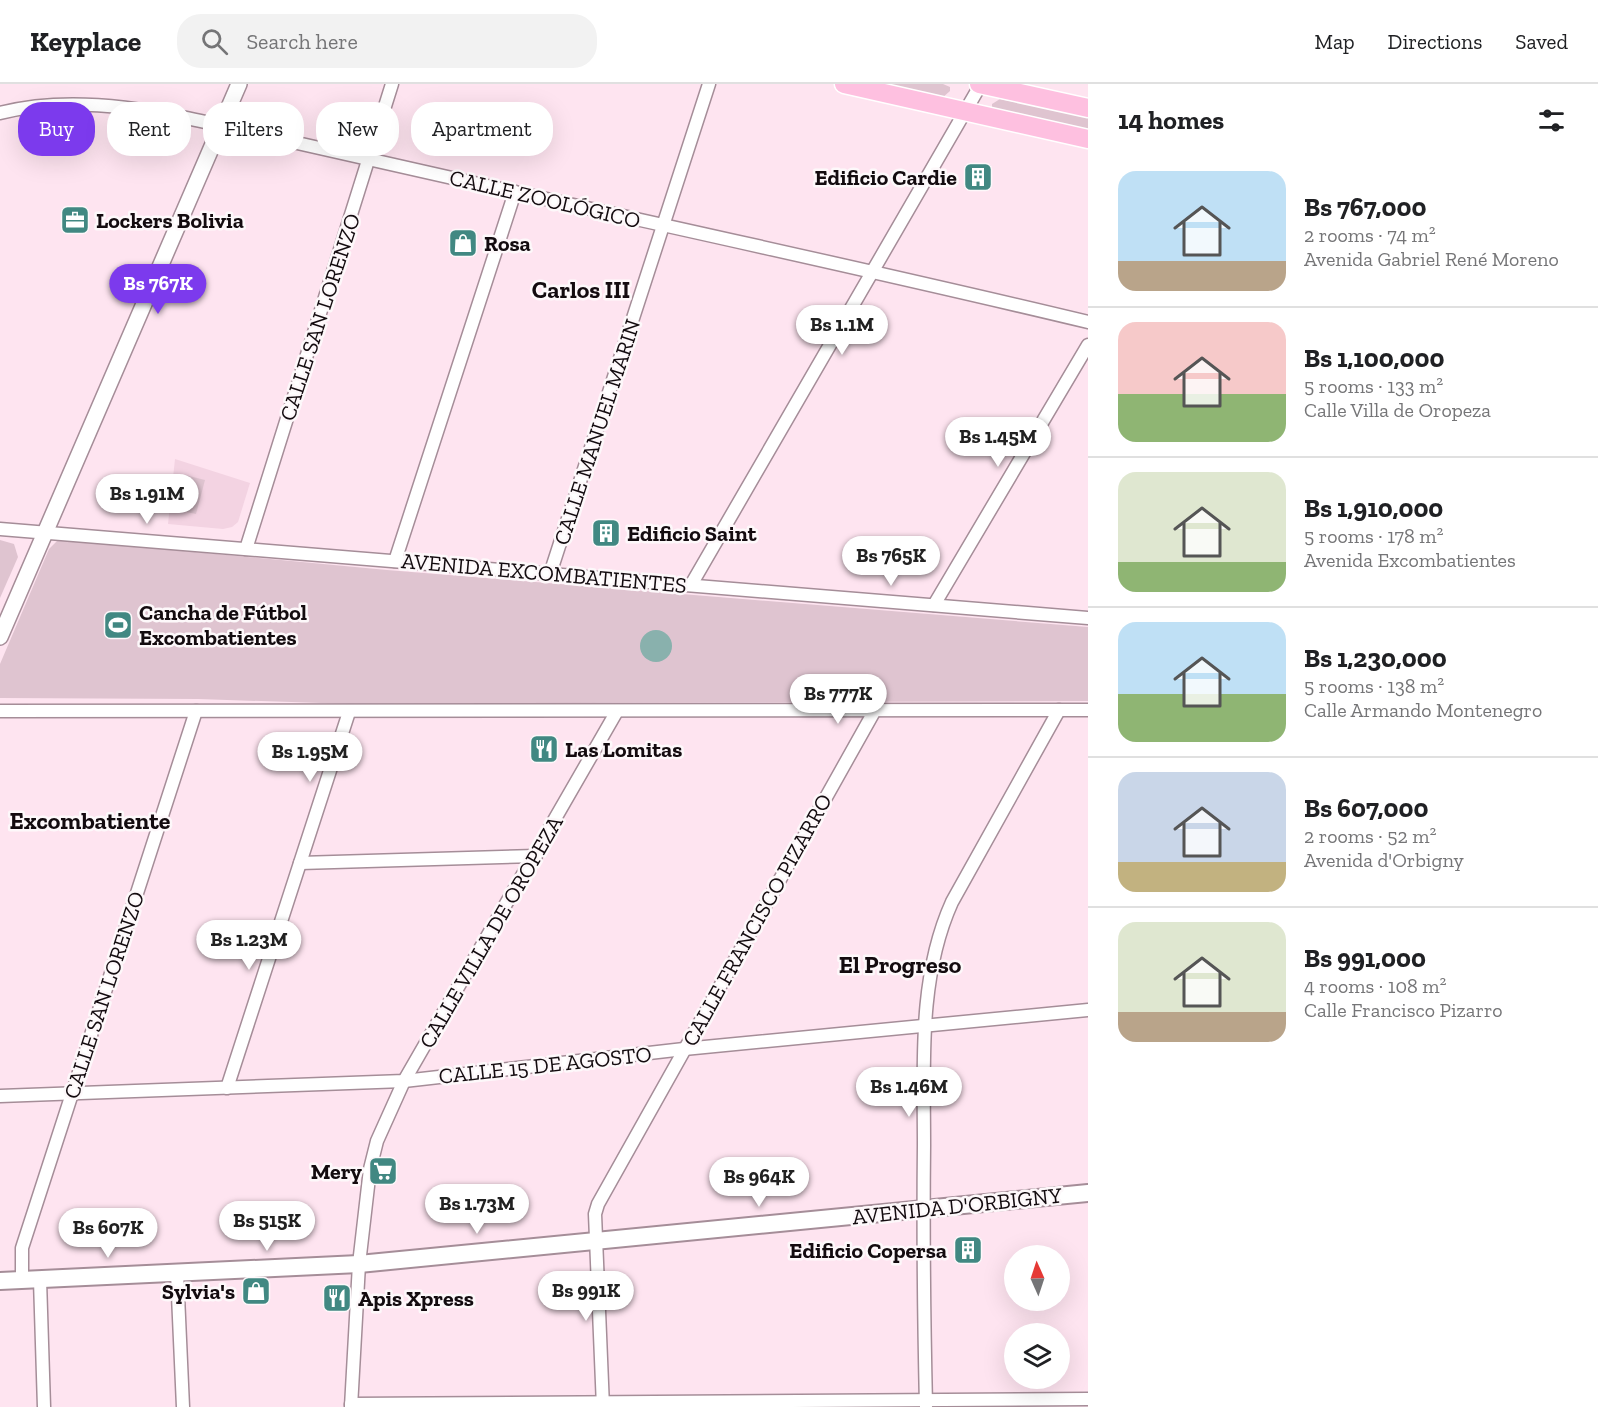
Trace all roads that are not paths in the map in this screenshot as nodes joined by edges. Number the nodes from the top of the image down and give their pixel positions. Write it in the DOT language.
graph roads {
  1 [pos="239,84"];
  2 [pos="392,84"];
  3 [pos="709,84"];
  4 [pos="844,84"];
  5 [pos="980,84"];
  6 [pos="232,102"];
  7 [pos="1088,108"];
  8 [pos="965,112"];
  9 [pos="0,113"];
  10 [pos="203,123"];
  11 [pos="1088,139"];
  12 [pos="304,144"];
  13 [pos="209,156"];
  14 [pos="370,159"];
  15 [pos="515,192"];
  16 [pos="664,227"];
  17 [pos="875,271"];
  18 [pos="1088,322"];
  19 [pos="1088,345"];
  20 [pos="0,529"];
  21 [pos="45,532"];
  22 [pos="246,549"];
  23 [pos="395,561"];
  24 [pos="550,574"];
  25 [pos="691,585"];
  26 [pos="934,605"];
  27 [pos="1088,618"];
  28 [pos="0,637"];
  29 [pos="875,710"];
  30 [pos="1059,710"];
  31 [pos="1088,710"];
  32 [pos="0,711"];
  33 [pos="196,711"];
  34 [pos="617,711"];
  35 [pos="349,712"];
  36 [pos="536,856"];
  37 [pos="300,863"];
  38 [pos="1088,1010"];
  39 [pos="924,1026"];
  40 [pos="684,1049"];
  41 [pos="404,1081"];
  42 [pos="227,1088"];
  43 [pos="72,1094"];
  44 [pos="0,1096"];
  45 [pos="1088,1193"];
  46 [pos="923,1209"];
  47 [pos="598,1241"];
  48 [pos="359,1264"];
  49 [pos="177,1273"];
  50 [pos="40,1280"];
  51 [pos="0,1281"];
  52 [pos="22,1281"];
  53 [pos="1088,1399"];
  54 [pos="926,1404"];
  55 [pos="603,1405"];
  56 [pos="699,1405"];
  57 [pos="832,1405"];
  58 [pos="351,1406"];
  59 [pos="44,1407"];
  60 [pos="183,1407"];
  1 -- 6 [label="street"];
  2 -- 14 [label="street, CALLE SAN LORENZO"];
  3 -- 16 [label="street, CALLE MANUEL MARIN"];
  4 -- 8 [label="main road"];
  5 -- 7 [label="main road"];
  5 -- 8 [label="street"];
  8 -- 11 [label="main road"];
  8 -- 17 [label="street"];
  9 -- 10 [label="street, CALLE ZOOLÓGICO"];
  12 -- 14 [label="street, CALLE ZOOLÓGICO"];
  13 -- 21 [label="street"];
  14 -- 15 [label="street, CALLE ZOOLÓGICO"];
  14 -- 22 [label="street, CALLE SAN LORENZO"];
  15 -- 16 [label="street, CALLE ZOOLÓGICO"];
  15 -- 23 [label="street"];
  16 -- 17 [label="street, CALLE ZOOLÓGICO"];
  16 -- 24 [label="street, CALLE MANUEL MARIN"];
  17 -- 18 [label="street, CALLE ZOOLÓGICO"];
  17 -- 25 [label="street"];
  19 -- 26 [label="street"];
  20 -- 21 [label="street, AVENIDA EXCOMBATIENTES"];
  21 -- 22 [label="street, AVENIDA EXCOMBATIENTES"];
  21 -- 28 [label="street"];
  22 -- 23 [label="street, AVENIDA EXCOMBATIENTES"];
  23 -- 24 [label="street, AVENIDA EXCOMBATIENTES"];
  24 -- 25 [label="street, AVENIDA EXCOMBATIENTES"];
  25 -- 26 [label="street, AVENIDA EXCOMBATIENTES"];
  26 -- 27 [label="street, AVENIDA EXCOMBATIENTES"];
  29 -- 30 [label="street"];
  29 -- 34 [label="street"];
  29 -- 40 [label="street, CALLE FRANCISCO PIZARRO"];
  30 -- 31 [label="street"];
  30 -- 39 [label="street"];
  32 -- 33 [label="street"];
  33 -- 35 [label="street"];
  33 -- 43 [label="street, CALLE SAN LORENZO"];
  34 -- 35 [label="street"];
  34 -- 36 [label="street, CALLE VILLA DE OROPEZA"];
  35 -- 37 [label="street"];
  36 -- 37 [label="street"];
  36 -- 41 [label="street, CALLE VILLA DE OROPEZA"];
  37 -- 42 [label="street"];
  38 -- 39 [label="street, CALLE 15 DE AGOSTO"];
  39 -- 40 [label="street, CALLE 15 DE AGOSTO"];
  39 -- 46 [label="street"];
  40 -- 41 [label="street, CALLE 15 DE AGOSTO"];
  40 -- 47 [label="street, CALLE FRANCISCO PIZARRO"];
  41 -- 42 [label="street, CALLE 15 DE AGOSTO"];
  41 -- 48 [label="street, CALLE VILLA DE OROPEZA"];
  42 -- 43 [label="street, CALLE 15 DE AGOSTO"];
  43 -- 44 [label="street, CALLE 15 DE AGOSTO"];
  43 -- 52 [label="street, CALLE SAN LORENZO"];
  45 -- 46 [label="main road, AVENIDA D'ORBIGNY"];
  46 -- 47 [label="main road, AVENIDA D'ORBIGNY"];
  46 -- 54 [label="street"];
  47 -- 48 [label="main road, AVENIDA D'ORBIGNY"];
  47 -- 55 [label="street, CALLE FRANCISCO PIZARRO"];
  48 -- 49 [label="main road, AVENIDA D'ORBIGNY"];
  48 -- 58 [label="street, CALLE VILLA DE OROPEZA"];
  49 -- 50 [label="main road, AVENIDA D'ORBIGNY"];
  49 -- 60 [label="street"];
  50 -- 52 [label="main road, AVENIDA D'ORBIGNY"];
  50 -- 59 [label="street"];
  51 -- 52 [label="main road, AVENIDA D'ORBIGNY"];
  53 -- 54 [label="street"];
  54 -- 57 [label="street"];
  55 -- 56 [label="street"];
  55 -- 58 [label="street"];
  56 -- 57 [label="street"];
}
